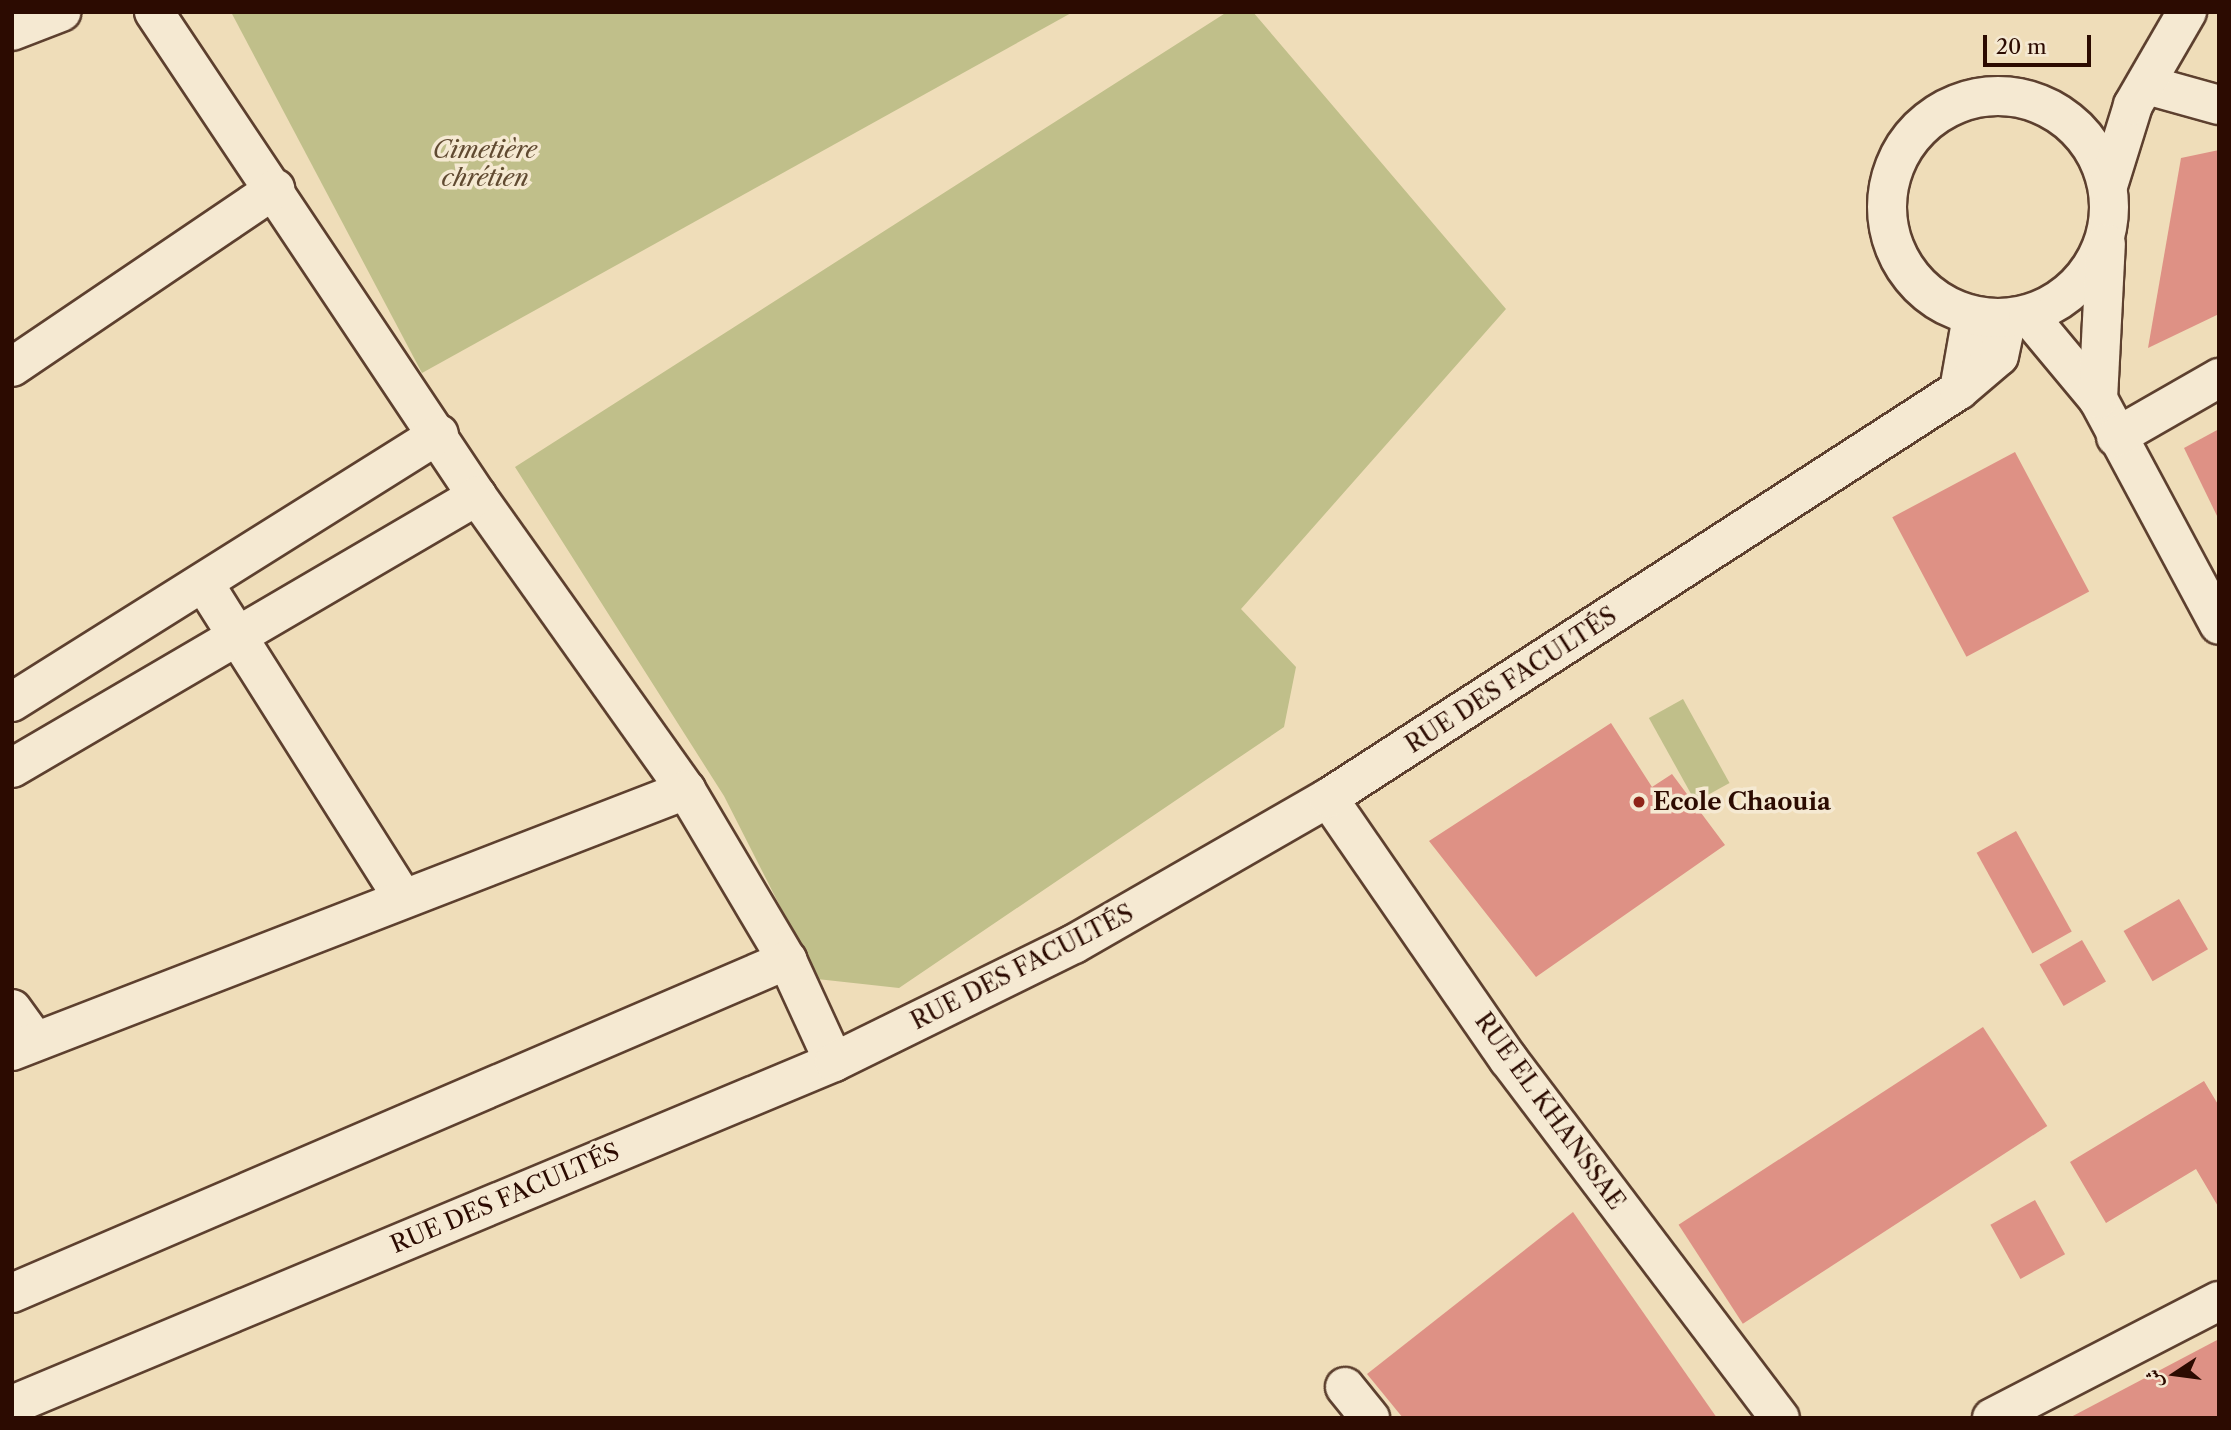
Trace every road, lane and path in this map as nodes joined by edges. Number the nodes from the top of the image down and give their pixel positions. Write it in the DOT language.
graph roads {
  1 [pos="61,12"];
  2 [pos="154,12"];
  3 [pos="2188,12"];
  4 [pos="12,31"];
  5 [pos="2140,95"];
  6 [pos="2219,105"];
  7 [pos="2073,125"];
  8 [pos="2108,186"];
  9 [pos="275,189"];
  10 [pos="2107,230"];
  11 [pos="2002,317"];
  12 [pos="12,367"];
  13 [pos="2219,378"];
  14 [pos="2098,398"];
  15 [pos="439,434"];
  16 [pos="2116,437"];
  17 [pos="477,496"];
  18 [pos="205,586"];
  19 [pos="2219,625"];
  20 [pos="241,639"];
  21 [pos="12,702"];
  22 [pos="12,768"];
  23 [pos="686,790"];
  24 [pos="1328,798"];
  25 [pos="403,898"];
  26 [pos="787,960"];
  27 [pos="12,1009"];
  28 [pos="24,1046"];
  29 [pos="834,1062"];
  30 [pos="12,1293"];
  31 [pos="2219,1301"];
  32 [pos="1345,1387"];
  33 [pos="12,1405"];
  34 [pos="1370,1418"];
  35 [pos="1780,1418"];
  36 [pos="1992,1418"];
  1 -- 4 [label="street"];
  2 -- 9 [label="street"];
  3 -- 5 [label="street"];
  5 -- 6 [label="street"];
  5 -- 7 [label="street"];
  5 -- 8 [label="street"];
  7 -- 8 [label="street"];
  7 -- 11 [label="street"];
  8 -- 10 [label="street"];
  9 -- 12 [label="street"];
  9 -- 15 [label="street"];
  10 -- 11 [label="street"];
  10 -- 14 [label="street"];
  11 -- 14 [label="street"];
  11 -- 24 [label="street, RUE DES FACULTÉS"];
  13 -- 16 [label="street"];
  14 -- 16 [label="street"];
  15 -- 17 [label="street"];
  15 -- 18 [label="street"];
  16 -- 19 [label="street"];
  17 -- 20 [label="street"];
  17 -- 23 [label="street"];
  18 -- 20 [label="street"];
  18 -- 21 [label="street"];
  20 -- 22 [label="street"];
  20 -- 25 [label="street"];
  23 -- 25 [label="street"];
  23 -- 26 [label="street"];
  24 -- 29 [label="street, RUE DES FACULTÉS"];
  24 -- 35 [label="street, RUE EL KHANSSAE"];
  25 -- 28 [label="street"];
  26 -- 29 [label="street"];
  26 -- 30 [label="street"];
  27 -- 28 [label="street"];
  29 -- 33 [label="street, RUE DES FACULTÉS"];
  31 -- 36 [label="street"];
  32 -- 34 [label="street"];
}
